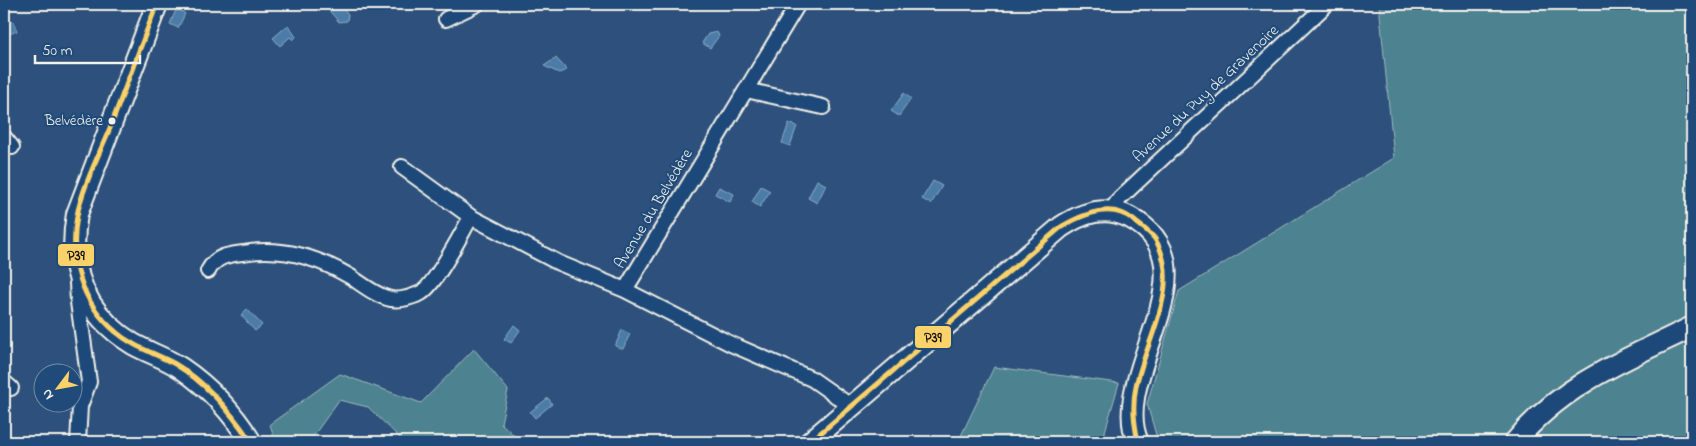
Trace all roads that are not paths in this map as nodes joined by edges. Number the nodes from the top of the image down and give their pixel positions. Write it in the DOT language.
graph roads {
  1 [pos="157,4"];
  2 [pos="477,4"];
  3 [pos="798,4"];
  4 [pos="1327,4"];
  5 [pos="446,19"];
  6 [pos="746,90"];
  7 [pos="823,107"];
  8 [pos="402,168"];
  9 [pos="1111,211"];
  10 [pos="471,217"];
  11 [pos="208,271"];
  12 [pos="77,275"];
  13 [pos="625,290"];
  14 [pos="1692,327"];
  15 [pos="852,407"];
  16 [pos="78,442"];
  17 [pos="251,442"];
  18 [pos="810,442"];
  19 [pos="1138,442"];
  20 [pos="1515,442"];
  1 -- 12 [label="street"];
  2 -- 5 [label="street"];
  3 -- 6 [label="street, Avenue du Belvédère"];
  4 -- 9 [label="street, Avenue du Puy de Gravenoire"];
  6 -- 7 [label="street"];
  6 -- 13 [label="street, Avenue du Belvédère"];
  8 -- 10 [label="street"];
  9 -- 15 [label="street"];
  9 -- 19 [label="street"];
  10 -- 11 [label="street"];
  10 -- 13 [label="street"];
  12 -- 16 [label="street"];
  12 -- 17 [label="street"];
  13 -- 15 [label="street, Avenue du Belvédère"];
  14 -- 20 [label="street"];
  15 -- 18 [label="street"];
}
